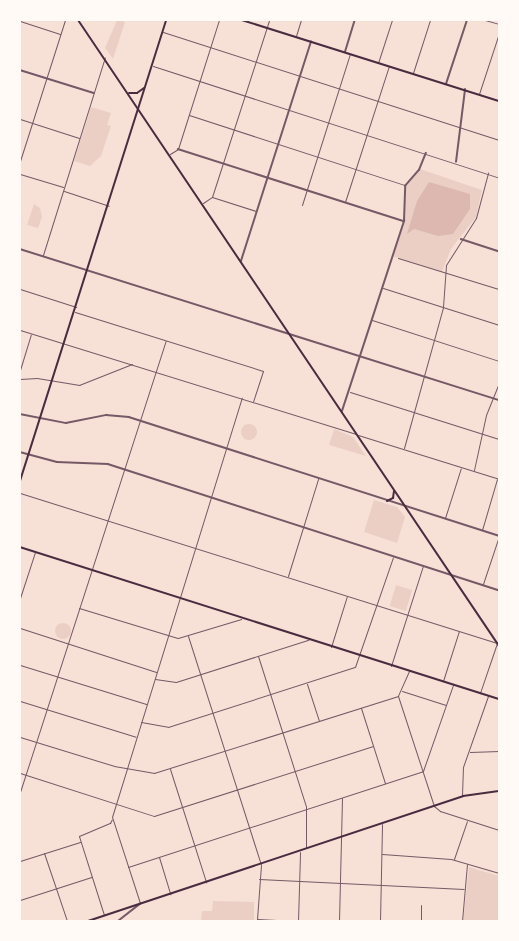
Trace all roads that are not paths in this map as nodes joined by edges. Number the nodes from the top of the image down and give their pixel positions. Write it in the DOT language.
graph roads {
  1 [pos="65,20"];
  2 [pos="78,20"];
  3 [pos="166,20"];
  4 [pos="219,20"];
  5 [pos="242,20"];
  6 [pos="269,20"];
  7 [pos="302,20"];
  8 [pos="355,20"];
  9 [pos="392,20"];
  10 [pos="430,20"];
  11 [pos="467,20"];
  12 [pos="485,20"];
  13 [pos="20,21"];
  14 [pos="499,24"];
  15 [pos="266,28"];
  16 [pos="162,32"];
  17 [pos="499,33"];
  18 [pos="60,34"];
  19 [pos="296,37"];
  20 [pos="312,41"];
  21 [pos="210,48"];
  22 [pos="345,52"];
  23 [pos="350,54"];
  24 [pos="105,58"];
  25 [pos="255,62"];
  26 [pos="378,63"];
  27 [pos="151,66"];
  28 [pos="389,66"];
  29 [pos="20,70"];
  30 [pos="413,74"];
  31 [pos="300,76"];
  32 [pos="46,78"];
  33 [pos="199,81"];
  34 [pos="446,84"];
  35 [pos="144,88"];
  36 [pos="339,89"];
  37 [pos="465,90"];
  38 [pos="94,93"];
  39 [pos="128,93"];
  40 [pos="479,95"];
  41 [pos="244,96"];
  42 [pos="378,101"];
  43 [pos="499,101"];
  44 [pos="138,108"];
  45 [pos="289,110"];
  46 [pos="189,115"];
  47 [pos="20,119"];
  48 [pos="32,123"];
  49 [pos="328,123"];
  50 [pos="461,128"];
  51 [pos="234,129"];
  52 [pos="367,135"];
  53 [pos="79,138"];
  54 [pos="499,140"];
  55 [pos="279,144"];
  56 [pos="178,149"];
  57 [pos="426,153"];
  58 [pos="170,154"];
  59 [pos="318,156"];
  60 [pos="20,161"];
  61 [pos="456,162"];
  62 [pos="223,163"];
  63 [pos="356,168"];
  64 [pos="488,173"];
  65 [pos="20,174"];
  66 [pos="268,177"];
  67 [pos="499,178"];
  68 [pos="405,185"];
  69 [pos="64,188"];
  70 [pos="307,190"];
  71 [pos="63,191"];
  72 [pos="212,197"];
  73 [pos="345,202"];
  74 [pos="202,203"];
  75 [pos="302,205"];
  76 [pos="109,206"];
  77 [pos="257,211"];
  78 [pos="404,221"];
  79 [pos="461,239"];
  80 [pos="20,249"];
  81 [pos="499,251"];
  82 [pos="42,256"];
  83 [pos="398,258"];
  84 [pos="241,261"];
  85 [pos="88,270"];
  86 [pos="445,272"];
  87 [pos="382,288"];
  88 [pos="499,288"];
  89 [pos="20,289"];
  90 [pos="76,307"];
  91 [pos="443,307"];
  92 [pos="75,312"];
  93 [pos="372,320"];
  94 [pos="499,325"];
  95 [pos="20,330"];
  96 [pos="289,333"];
  97 [pos="32,334"];
  98 [pos="433,340"];
  99 [pos="166,341"];
  100 [pos="65,343"];
  101 [pos="362,356"];
  102 [pos="499,361"];
  103 [pos="133,364"];
  104 [pos="20,370"];
  105 [pos="155,371"];
  106 [pos="426,376"];
  107 [pos="20,379"];
  108 [pos="52,382"];
  109 [pos="499,382"];
  110 [pos="350,392"];
  111 [pos="242,398"];
  112 [pos="492,398"];
  113 [pos="499,400"];
  114 [pos="253,402"];
  115 [pos="342,410"];
  116 [pos="415,413"];
  117 [pos="20,414"];
  118 [pos="40,418"];
  119 [pos="139,419"];
  120 [pos="357,434"];
  121 [pos="483,434"];
  122 [pos="499,439"];
  123 [pos="226,448"];
  124 [pos="404,449"];
  125 [pos="20,452"];
  126 [pos="28,455"];
  127 [pos="461,467"];
  128 [pos="124,469"];
  129 [pos="474,471"];
  130 [pos="318,479"];
  131 [pos="498,479"];
  132 [pos="20,481"];
  133 [pos="394,490"];
  134 [pos="20,493"];
  135 [pos="210,497"];
  136 [pos="387,501"];
  137 [pos="405,506"];
  138 [pos="445,519"];
  139 [pos="107,520"];
  140 [pos="303,528"];
  141 [pos="482,530"];
  142 [pos="499,536"];
  143 [pos="20,547"];
  144 [pos="194,548"];
  145 [pos="35,552"];
  146 [pos="393,556"];
  147 [pos="423,566"];
  148 [pos="91,569"];
  149 [pos="451,575"];
  150 [pos="288,577"];
  151 [pos="483,585"];
  152 [pos="499,590"];
  153 [pos="347,596"];
  154 [pos="20,598"];
  155 [pos="179,598"];
  156 [pos="377,605"];
  157 [pos="79,608"];
  158 [pos="407,615"];
  159 [pos="241,619"];
  160 [pos="20,628"];
  161 [pos="459,631"];
  162 [pos="168,635"];
  163 [pos="188,636"];
  164 [pos="308,640"];
  165 [pos="67,644"];
  166 [pos="498,644"];
  167 [pos="331,647"];
  168 [pos="258,656"];
  169 [pos="360,656"];
  170 [pos="20,665"];
  171 [pos="391,666"];
  172 [pos="409,671"];
  173 [pos="157,672"];
  174 [pos="200,674"];
  175 [pos="57,676"];
  176 [pos="155,678"];
  177 [pos="306,682"];
  178 [pos="443,682"];
  179 [pos="453,685"];
  180 [pos="402,691"];
  181 [pos="480,693"];
  182 [pos="270,694"];
  183 [pos="398,696"];
  184 [pos="488,696"];
  185 [pos="499,699"];
  186 [pos="20,701"];
  187 [pos="147,705"];
  188 [pos="446,706"];
  189 [pos="360,708"];
  190 [pos="47,709"];
  191 [pos="212,713"];
  192 [pos="319,721"];
  193 [pos="141,722"];
  194 [pos="283,732"];
  195 [pos="20,737"];
  196 [pos="136,738"];
  197 [pos="36,742"];
  198 [pos="373,746"];
  199 [pos="224,751"];
  200 [pos="499,751"];
  201 [pos="468,752"];
  202 [pos="127,768"];
  203 [pos="170,768"];
  204 [pos="295,771"];
  205 [pos="423,771"];
  206 [pos="20,773"];
  207 [pos="26,775"];
  208 [pos="385,784"];
  209 [pos="237,790"];
  210 [pos="499,791"];
  211 [pos="20,792"];
  212 [pos="462,796"];
  213 [pos="342,797"];
  214 [pos="116,805"];
  215 [pos="434,806"];
  216 [pos="182,807"];
  217 [pos="306,809"];
  218 [pos="112,818"];
  219 [pos="467,820"];
  220 [pos="382,823"];
  221 [pos="249,828"];
  222 [pos="499,830"];
  223 [pos="342,836"];
  224 [pos="80,841"];
  225 [pos="195,845"];
  226 [pos="306,849"];
  227 [pos="300,851"];
  228 [pos="44,853"];
  229 [pos="382,854"];
  230 [pos="159,857"];
  231 [pos="454,860"];
  232 [pos="20,861"];
  233 [pos="467,863"];
  234 [pos="261,865"];
  235 [pos="128,867"];
  236 [pos="499,873"];
  237 [pos="92,877"];
  238 [pos="259,879"];
  239 [pos="300,880"];
  240 [pos="207,882"];
  241 [pos="340,882"];
  242 [pos="381,883"];
  243 [pos="56,889"];
  244 [pos="464,889"];
  245 [pos="170,894"];
  246 [pos="20,900"];
  247 [pos="140,904"];
  248 [pos="421,904"];
  249 [pos="104,916"];
  250 [pos="67,921"];
  251 [pos="88,921"];
  252 [pos="118,921"];
  253 [pos="296,921"];
  254 [pos="298,921"];
  255 [pos="339,921"];
  256 [pos="380,921"];
  257 [pos="421,921"];
  258 [pos="462,921"];
  1 -- 18 [label="street"];
  2 -- 24 [label="main road"];
  3 -- 16 [label="main road"];
  4 -- 21 [label="street"];
  5 -- 15 [label="main road"];
  6 -- 15 [label="street"];
  7 -- 19 [label="street"];
  8 -- 22 [label="street"];
  9 -- 26 [label="street"];
  10 -- 30 [label="street"];
  11 -- 34 [label="street"];
  12 -- 14 [label="street"];
  13 -- 18 [label="street"];
  15 -- 19 [label="main road"];
  15 -- 25 [label="street"];
  16 -- 21 [label="street"];
  16 -- 27 [label="main road"];
  17 -- 40 [label="street"];
  18 -- 32 [label="street"];
  19 -- 20 [label="main road"];
  20 -- 22 [label="main road"];
  20 -- 31 [label="street"];
  21 -- 25 [label="street"];
  21 -- 33 [label="street"];
  22 -- 23 [label="main road"];
  23 -- 26 [label="main road"];
  23 -- 36 [label="street"];
  24 -- 38 [label="street"];
  24 -- 39 [label="main road"];
  25 -- 31 [label="street"];
  25 -- 41 [label="street"];
  26 -- 28 [label="main road"];
  27 -- 33 [label="street"];
  27 -- 35 [label="main road"];
  28 -- 30 [label="main road"];
  28 -- 42 [label="street"];
  29 -- 32 [label="street"];
  30 -- 34 [label="main road"];
  31 -- 36 [label="street"];
  31 -- 45 [label="street"];
  32 -- 38 [label="street"];
  32 -- 48 [label="street"];
  33 -- 41 [label="street"];
  33 -- 46 [label="street"];
  34 -- 37 [label="main road"];
  35 -- 39 [label="main road"];
  35 -- 44 [label="main road"];
  36 -- 42 [label="street"];
  36 -- 49 [label="street"];
  37 -- 40 [label="main road"];
  37 -- 50 [label="street"];
  38 -- 53 [label="street"];
  39 -- 44 [label="main road"];
  40 -- 43 [label="main road"];
  41 -- 45 [label="street"];
  41 -- 51 [label="street"];
  42 -- 50 [label="street"];
  42 -- 52 [label="street"];
  44 -- 58 [label="main road"];
  44 -- 76 [label="main road"];
  45 -- 49 [label="street"];
  45 -- 55 [label="street"];
  46 -- 51 [label="street"];
  46 -- 56 [label="street"];
  47 -- 48 [label="street"];
  48 -- 53 [label="street"];
  48 -- 60 [label="street"];
  49 -- 52 [label="street"];
  49 -- 59 [label="street"];
  50 -- 54 [label="street"];
  50 -- 61 [label="street"];
  51 -- 55 [label="street"];
  51 -- 62 [label="street"];
  52 -- 57 [label="street"];
  52 -- 63 [label="street"];
  53 -- 69 [label="street"];
  55 -- 59 [label="street"];
  55 -- 66 [label="street"];
  56 -- 58 [label="street"];
  56 -- 62 [label="street"];
  57 -- 61 [label="street"];
  57 -- 68 [label="street"];
  58 -- 74 [label="main road"];
  59 -- 63 [label="street"];
  59 -- 70 [label="street"];
  61 -- 64 [label="street"];
  62 -- 66 [label="street"];
  62 -- 72 [label="street"];
  63 -- 68 [label="street"];
  63 -- 73 [label="street"];
  64 -- 67 [label="street"];
  64 -- 79 [label="street"];
  65 -- 69 [label="street"];
  66 -- 70 [label="street"];
  66 -- 77 [label="street"];
  68 -- 78 [label="street"];
  69 -- 71 [label="street"];
  70 -- 73 [label="street"];
  70 -- 75 [label="street"];
  71 -- 76 [label="street"];
  71 -- 82 [label="street"];
  72 -- 74 [label="street"];
  72 -- 77 [label="street"];
  73 -- 78 [label="street"];
  74 -- 84 [label="main road"];
  76 -- 85 [label="main road"];
  77 -- 84 [label="street"];
  78 -- 87 [label="street"];
  79 -- 81 [label="street"];
  79 -- 86 [label="street"];
  80 -- 82 [label="street"];
  82 -- 85 [label="street"];
  83 -- 86 [label="street"];
  84 -- 96 [label="main road"];
  85 -- 90 [label="main road"];
  85 -- 96 [label="street"];
  86 -- 88 [label="street"];
  86 -- 91 [label="street"];
  87 -- 91 [label="street"];
  87 -- 93 [label="street"];
  89 -- 90 [label="street"];
  90 -- 92 [label="main road"];
  91 -- 94 [label="street"];
  91 -- 98 [label="street"];
  92 -- 99 [label="street"];
  92 -- 100 [label="main road"];
  93 -- 98 [label="street"];
  93 -- 101 [label="street"];
  95 -- 97 [label="street"];
  96 -- 101 [label="street"];
  96 -- 115 [label="main road"];
  97 -- 100 [label="street"];
  97 -- 104 [label="street"];
  98 -- 102 [label="street"];
  98 -- 106 [label="street"];
  99 -- 105 [label="street"];
  99 -- 114 [label="street"];
  100 -- 103 [label="street"];
  100 -- 108 [label="main road"];
  101 -- 106 [label="street"];
  101 -- 110 [label="street"];
  103 -- 105 [label="street"];
  103 -- 108 [label="street"];
  105 -- 111 [label="street"];
  105 -- 119 [label="street"];
  106 -- 112 [label="street"];
  106 -- 116 [label="street"];
  107 -- 108 [label="street"];
  108 -- 118 [label="main road"];
  109 -- 112 [label="street"];
  110 -- 115 [label="street"];
  110 -- 116 [label="street"];
  111 -- 114 [label="street"];
  111 -- 123 [label="street"];
  112 -- 113 [label="street"];
  112 -- 121 [label="street"];
  114 -- 120 [label="street"];
  115 -- 120 [label="main road"];
  116 -- 121 [label="street"];
  116 -- 124 [label="street"];
  117 -- 118 [label="street"];
  118 -- 119 [label="street"];
  118 -- 126 [label="main road"];
  119 -- 123 [label="street"];
  119 -- 128 [label="street"];
  120 -- 124 [label="street"];
  120 -- 133 [label="main road"];
  121 -- 122 [label="street"];
  121 -- 129 [label="street"];
  123 -- 130 [label="street"];
  123 -- 135 [label="street"];
  124 -- 127 [label="street"];
  125 -- 126 [label="street"];
  126 -- 128 [label="street"];
  126 -- 132 [label="main road"];
  127 -- 129 [label="street"];
  127 -- 138 [label="street"];
  128 -- 135 [label="street"];
  128 -- 139 [label="street"];
  129 -- 131 [label="street"];
  130 -- 136 [label="street"];
  130 -- 140 [label="street"];
  131 -- 141 [label="street"];
  133 -- 136 [label="main road"];
  133 -- 137 [label="main road"];
  134 -- 139 [label="street"];
  135 -- 140 [label="street"];
  135 -- 144 [label="street"];
  136 -- 137 [label="street"];
  137 -- 138 [label="street"];
  137 -- 149 [label="main road"];
  138 -- 141 [label="street"];
  139 -- 144 [label="street"];
  139 -- 148 [label="street"];
  140 -- 146 [label="street"];
  140 -- 150 [label="street"];
  141 -- 142 [label="street"];
  142 -- 151 [label="street"];
  143 -- 145 [label="main road"];
  144 -- 150 [label="street"];
  144 -- 155 [label="street"];
  145 -- 148 [label="main road"];
  145 -- 154 [label="street"];
  146 -- 147 [label="street"];
  146 -- 156 [label="street"];
  147 -- 149 [label="street"];
  147 -- 158 [label="street"];
  148 -- 155 [label="main road"];
  148 -- 157 [label="street"];
  149 -- 151 [label="street"];
  149 -- 166 [label="main road"];
  150 -- 153 [label="street"];
  151 -- 152 [label="street"];
  153 -- 156 [label="street"];
  153 -- 167 [label="street"];
  155 -- 159 [label="main road"];
  155 -- 162 [label="street"];
  156 -- 158 [label="street"];
  156 -- 169 [label="street"];
  157 -- 162 [label="street"];
  157 -- 165 [label="street"];
  158 -- 161 [label="street"];
  158 -- 171 [label="street"];
  159 -- 163 [label="street"];
  159 -- 164 [label="main road"];
  160 -- 165 [label="street"];
  161 -- 166 [label="street"];
  161 -- 178 [label="street"];
  162 -- 163 [label="street"];
  162 -- 173 [label="street"];
  163 -- 174 [label="street"];
  164 -- 167 [label="main road"];
  164 -- 168 [label="street"];
  165 -- 173 [label="street"];
  165 -- 175 [label="street"];
  166 -- 181 [label="street"];
  167 -- 169 [label="main road"];
  168 -- 174 [label="street"];
  168 -- 182 [label="street"];
  169 -- 171 [label="main road"];
  169 -- 177 [label="street"];
  170 -- 175 [label="street"];
  171 -- 172 [label="main road"];
  172 -- 178 [label="main road"];
  172 -- 180 [label="street"];
  173 -- 176 [label="street"];
  174 -- 176 [label="street"];
  174 -- 191 [label="street"];
  175 -- 187 [label="street"];
  175 -- 190 [label="street"];
  176 -- 187 [label="street"];
  177 -- 182 [label="street"];
  177 -- 192 [label="street"];
  178 -- 179 [label="main road"];
  179 -- 181 [label="main road"];
  179 -- 188 [label="street"];
  180 -- 183 [label="street"];
  180 -- 188 [label="street"];
  181 -- 184 [label="main road"];
  182 -- 191 [label="street"];
  182 -- 194 [label="street"];
  183 -- 189 [label="street"];
  183 -- 205 [label="street"];
  184 -- 185 [label="main road"];
  184 -- 201 [label="street"];
  186 -- 190 [label="street"];
  187 -- 193 [label="street"];
  188 -- 205 [label="street"];
  189 -- 192 [label="street"];
  189 -- 198 [label="street"];
  190 -- 196 [label="street"];
  190 -- 197 [label="street"];
  191 -- 193 [label="street"];
  191 -- 199 [label="street"];
  192 -- 194 [label="street"];
  193 -- 196 [label="street"];
  194 -- 199 [label="street"];
  194 -- 204 [label="street"];
  195 -- 197 [label="street"];
  196 -- 202 [label="street"];
  197 -- 202 [label="street"];
  197 -- 207 [label="street"];
  198 -- 204 [label="street"];
  198 -- 208 [label="street"];
  199 -- 203 [label="street"];
  199 -- 209 [label="street"];
  200 -- 201 [label="lane"];
  201 -- 212 [label="street"];
  202 -- 203 [label="street"];
  202 -- 214 [label="street"];
  203 -- 216 [label="street"];
  204 -- 209 [label="street"];
  204 -- 217 [label="street"];
  205 -- 208 [label="street"];
  205 -- 215 [label="street"];
  206 -- 207 [label="street"];
  207 -- 211 [label="street"];
  207 -- 214 [label="street"];
  208 -- 213 [label="street"];
  209 -- 216 [label="street"];
  209 -- 221 [label="street"];
  210 -- 212 [label="main road"];
  212 -- 215 [label="main road"];
  213 -- 217 [label="street"];
  213 -- 223 [label="street"];
  214 -- 216 [label="street"];
  214 -- 218 [label="street"];
  215 -- 219 [label="street"];
  215 -- 220 [label="main road"];
  216 -- 225 [label="street"];
  217 -- 221 [label="street"];
  217 -- 226 [label="street"];
  218 -- 224 [label="street"];
  218 -- 235 [label="street"];
  219 -- 222 [label="street"];
  219 -- 231 [label="street"];
  220 -- 223 [label="main road"];
  220 -- 229 [label="street"];
  221 -- 225 [label="street"];
  221 -- 234 [label="street"];
  223 -- 226 [label="main road"];
  223 -- 241 [label="street"];
  224 -- 228 [label="street"];
  224 -- 237 [label="street"];
  225 -- 230 [label="street"];
  225 -- 240 [label="street"];
  226 -- 227 [label="main road"];
  227 -- 234 [label="main road"];
  227 -- 239 [label="street"];
  228 -- 232 [label="street"];
  228 -- 243 [label="street"];
  229 -- 231 [label="street"];
  229 -- 242 [label="street"];
  230 -- 235 [label="street"];
  230 -- 245 [label="street"];
  231 -- 233 [label="street"];
  233 -- 236 [label="street"];
  233 -- 244 [label="street"];
  234 -- 238 [label="street"];
  234 -- 240 [label="main road"];
  235 -- 247 [label="street"];
  237 -- 243 [label="street"];
  237 -- 249 [label="street"];
  238 -- 239 [label="street"];
  238 -- 253 [label="street"];
  239 -- 241 [label="street"];
  239 -- 254 [label="street"];
  240 -- 245 [label="main road"];
  241 -- 242 [label="street"];
  241 -- 255 [label="street"];
  242 -- 244 [label="street"];
  242 -- 256 [label="street"];
  243 -- 246 [label="street"];
  243 -- 250 [label="street"];
  244 -- 258 [label="street"];
  245 -- 247 [label="main road"];
  247 -- 249 [label="main road"];
  247 -- 252 [label="street"];
  248 -- 257 [label="street"];
  249 -- 251 [label="main road"];
}
